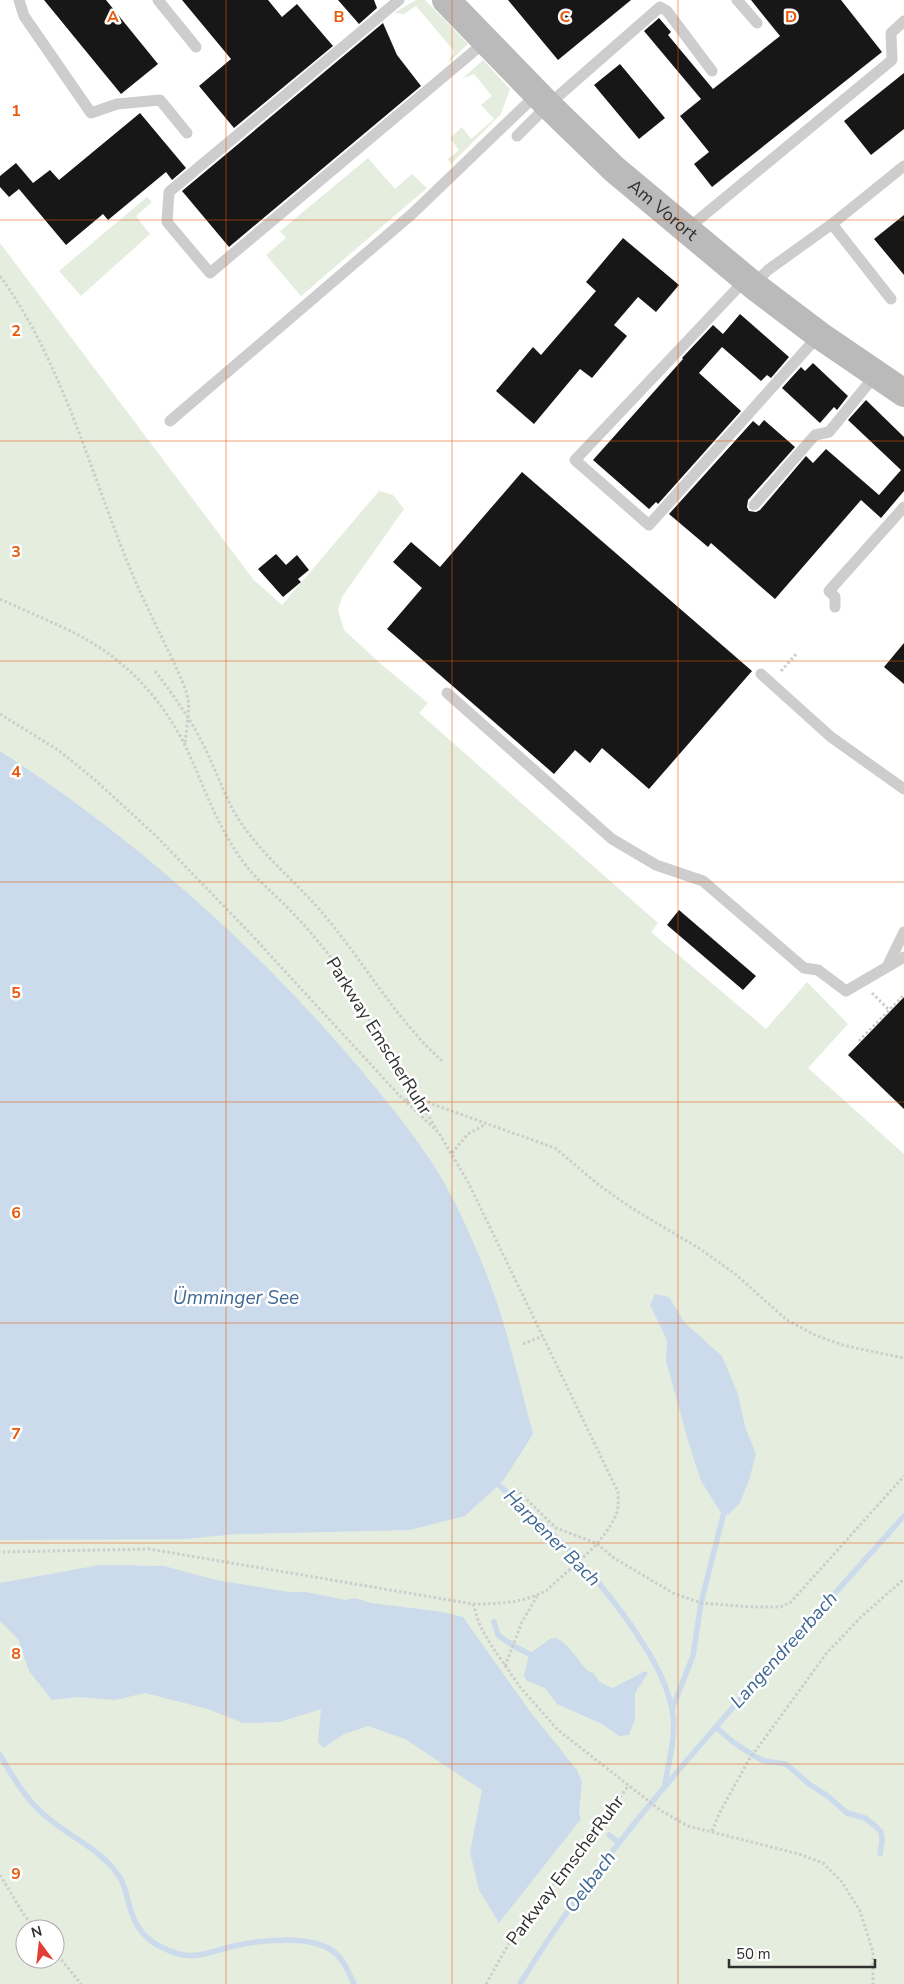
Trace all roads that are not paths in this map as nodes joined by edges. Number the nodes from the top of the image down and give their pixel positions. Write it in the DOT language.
graph roads {
  1 [pos="19,0"];
  2 [pos="158,0"];
  3 [pos="399,0"];
  4 [pos="737,0"];
  5 [pos="452,2"];
  6 [pos="904,22"];
  7 [pos="757,23"];
  8 [pos="486,41"];
  9 [pos="196,47"];
  10 [pos="712,71"];
  11 [pos="542,100"];
  12 [pos="187,133"];
  13 [pos="517,136"];
  14 [pos="904,166"];
  15 [pos="832,224"];
  16 [pos="686,230"];
  17 [pos="750,282"];
  18 [pos="891,299"];
  19 [pos="819,335"];
  20 [pos="877,374"];
  21 [pos="904,393"];
  22 [pos="170,421"];
  23 [pos="754,505"];
  24 [pos="904,507"];
  25 [pos="835,607"];
  26 [pos="760,674"];
  27 [pos="447,692"];
  28 [pos="904,789"];
  29 [pos="904,932"];
  30 [pos="904,957"];
  31 [pos="887,967"];
  1 -- 12 [label="lane"];
  2 -- 9 [label="lane"];
  3 -- 8 [label="lane"];
  4 -- 7 [label="lane"];
  5 -- 8 [label="street, Am Vorort"];
  6 -- 16 [label="lane"];
  8 -- 11 [label="street, Am Vorort"];
  10 -- 11 [label="lane"];
  11 -- 13 [label="lane"];
  11 -- 16 [label="street, Am Vorort"];
  11 -- 22 [label="lane"];
  14 -- 15 [label="lane"];
  15 -- 17 [label="lane"];
  15 -- 18 [label="lane"];
  16 -- 17 [label="street, Am Vorort"];
  17 -- 19 [label="street, Am Vorort"];
  17 -- 19 [label="lane"];
  19 -- 20 [label="street, Am Vorort"];
  20 -- 21 [label="street, Am Vorort"];
  20 -- 23 [label="lane"];
  24 -- 25 [label="lane"];
  26 -- 28 [label="lane"];
  27 -- 31 [label="lane"];
  29 -- 31 [label="lane"];
  30 -- 31 [label="lane"];
}
